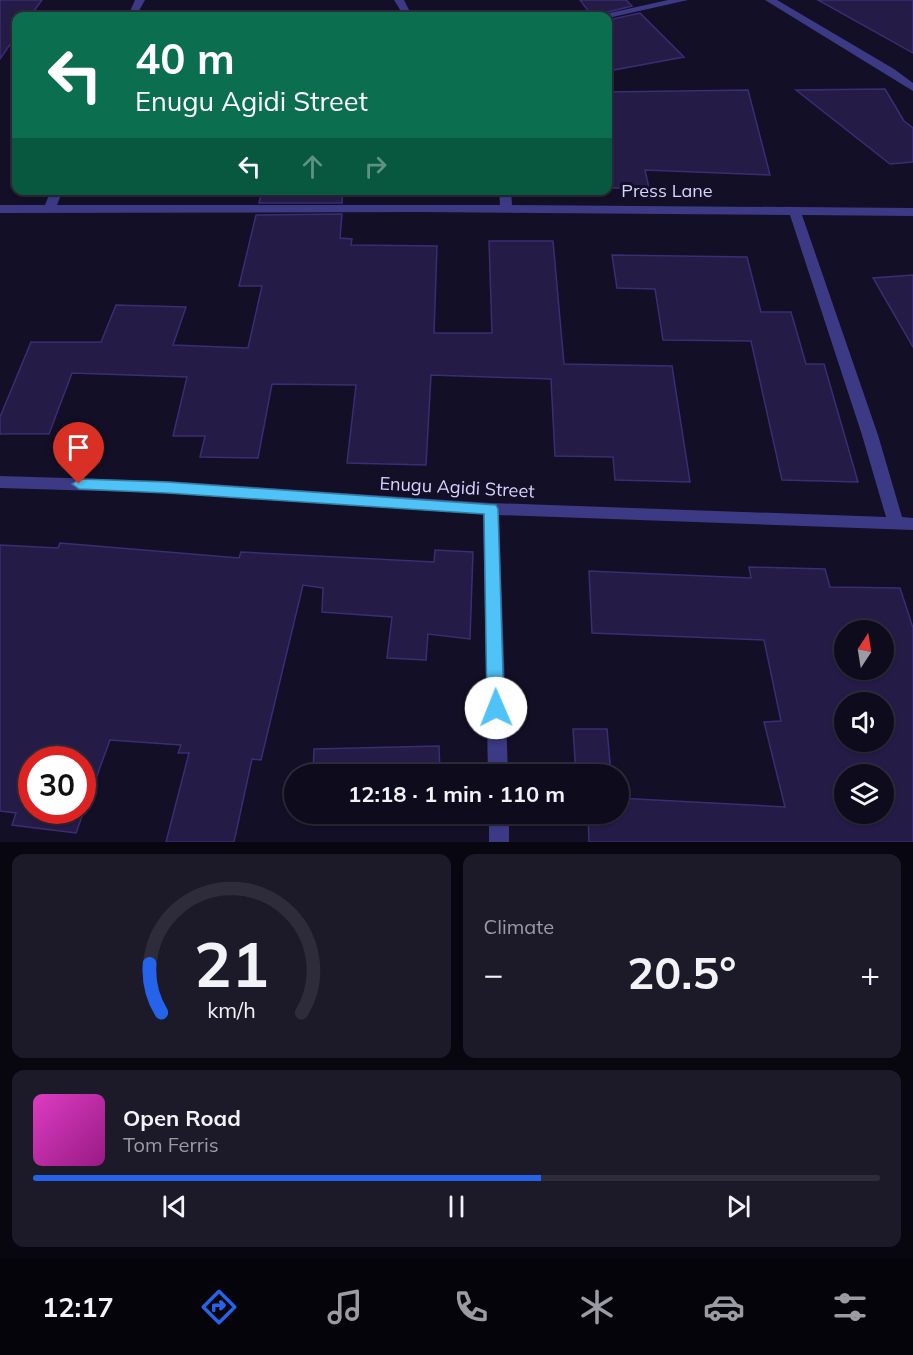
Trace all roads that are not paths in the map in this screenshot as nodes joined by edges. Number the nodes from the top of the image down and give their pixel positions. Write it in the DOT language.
graph roads {
  1 [pos="683,0"];
  2 [pos="770,0"];
  3 [pos="612,14"];
  4 [pos="913,87"];
  5 [pos="55,195"];
  6 [pos="505,195"];
  7 [pos="49,209"];
  8 [pos="506,209"];
  9 [pos="0,210"];
  10 [pos="795,211"];
  11 [pos="913,212"];
  12 [pos="0,482"];
  13 [pos="491,509"];
  14 [pos="896,524"];
  15 [pos="913,524"];
  16 [pos="498,764"];
  17 [pos="499,824"];
  18 [pos="499,842"];
  1 -- 3 [label="street"];
  2 -- 4 [label="street"];
  5 -- 7 [label="street"];
  6 -- 8 [label="street"];
  7 -- 8 [label="street, Press Lane"];
  7 -- 9 [label="street, Press Lane"];
  8 -- 10 [label="street, Press Lane"];
  10 -- 11 [label="street, Press Lane"];
  10 -- 14 [label="street"];
  12 -- 13 [label="street, Enugu Agidi Street"];
  13 -- 14 [label="street, Enugu Agidi Street"];
  13 -- 16 [label="street"];
  14 -- 15 [label="street, Enugu Agidi Street"];
  17 -- 18 [label="street"];
}
